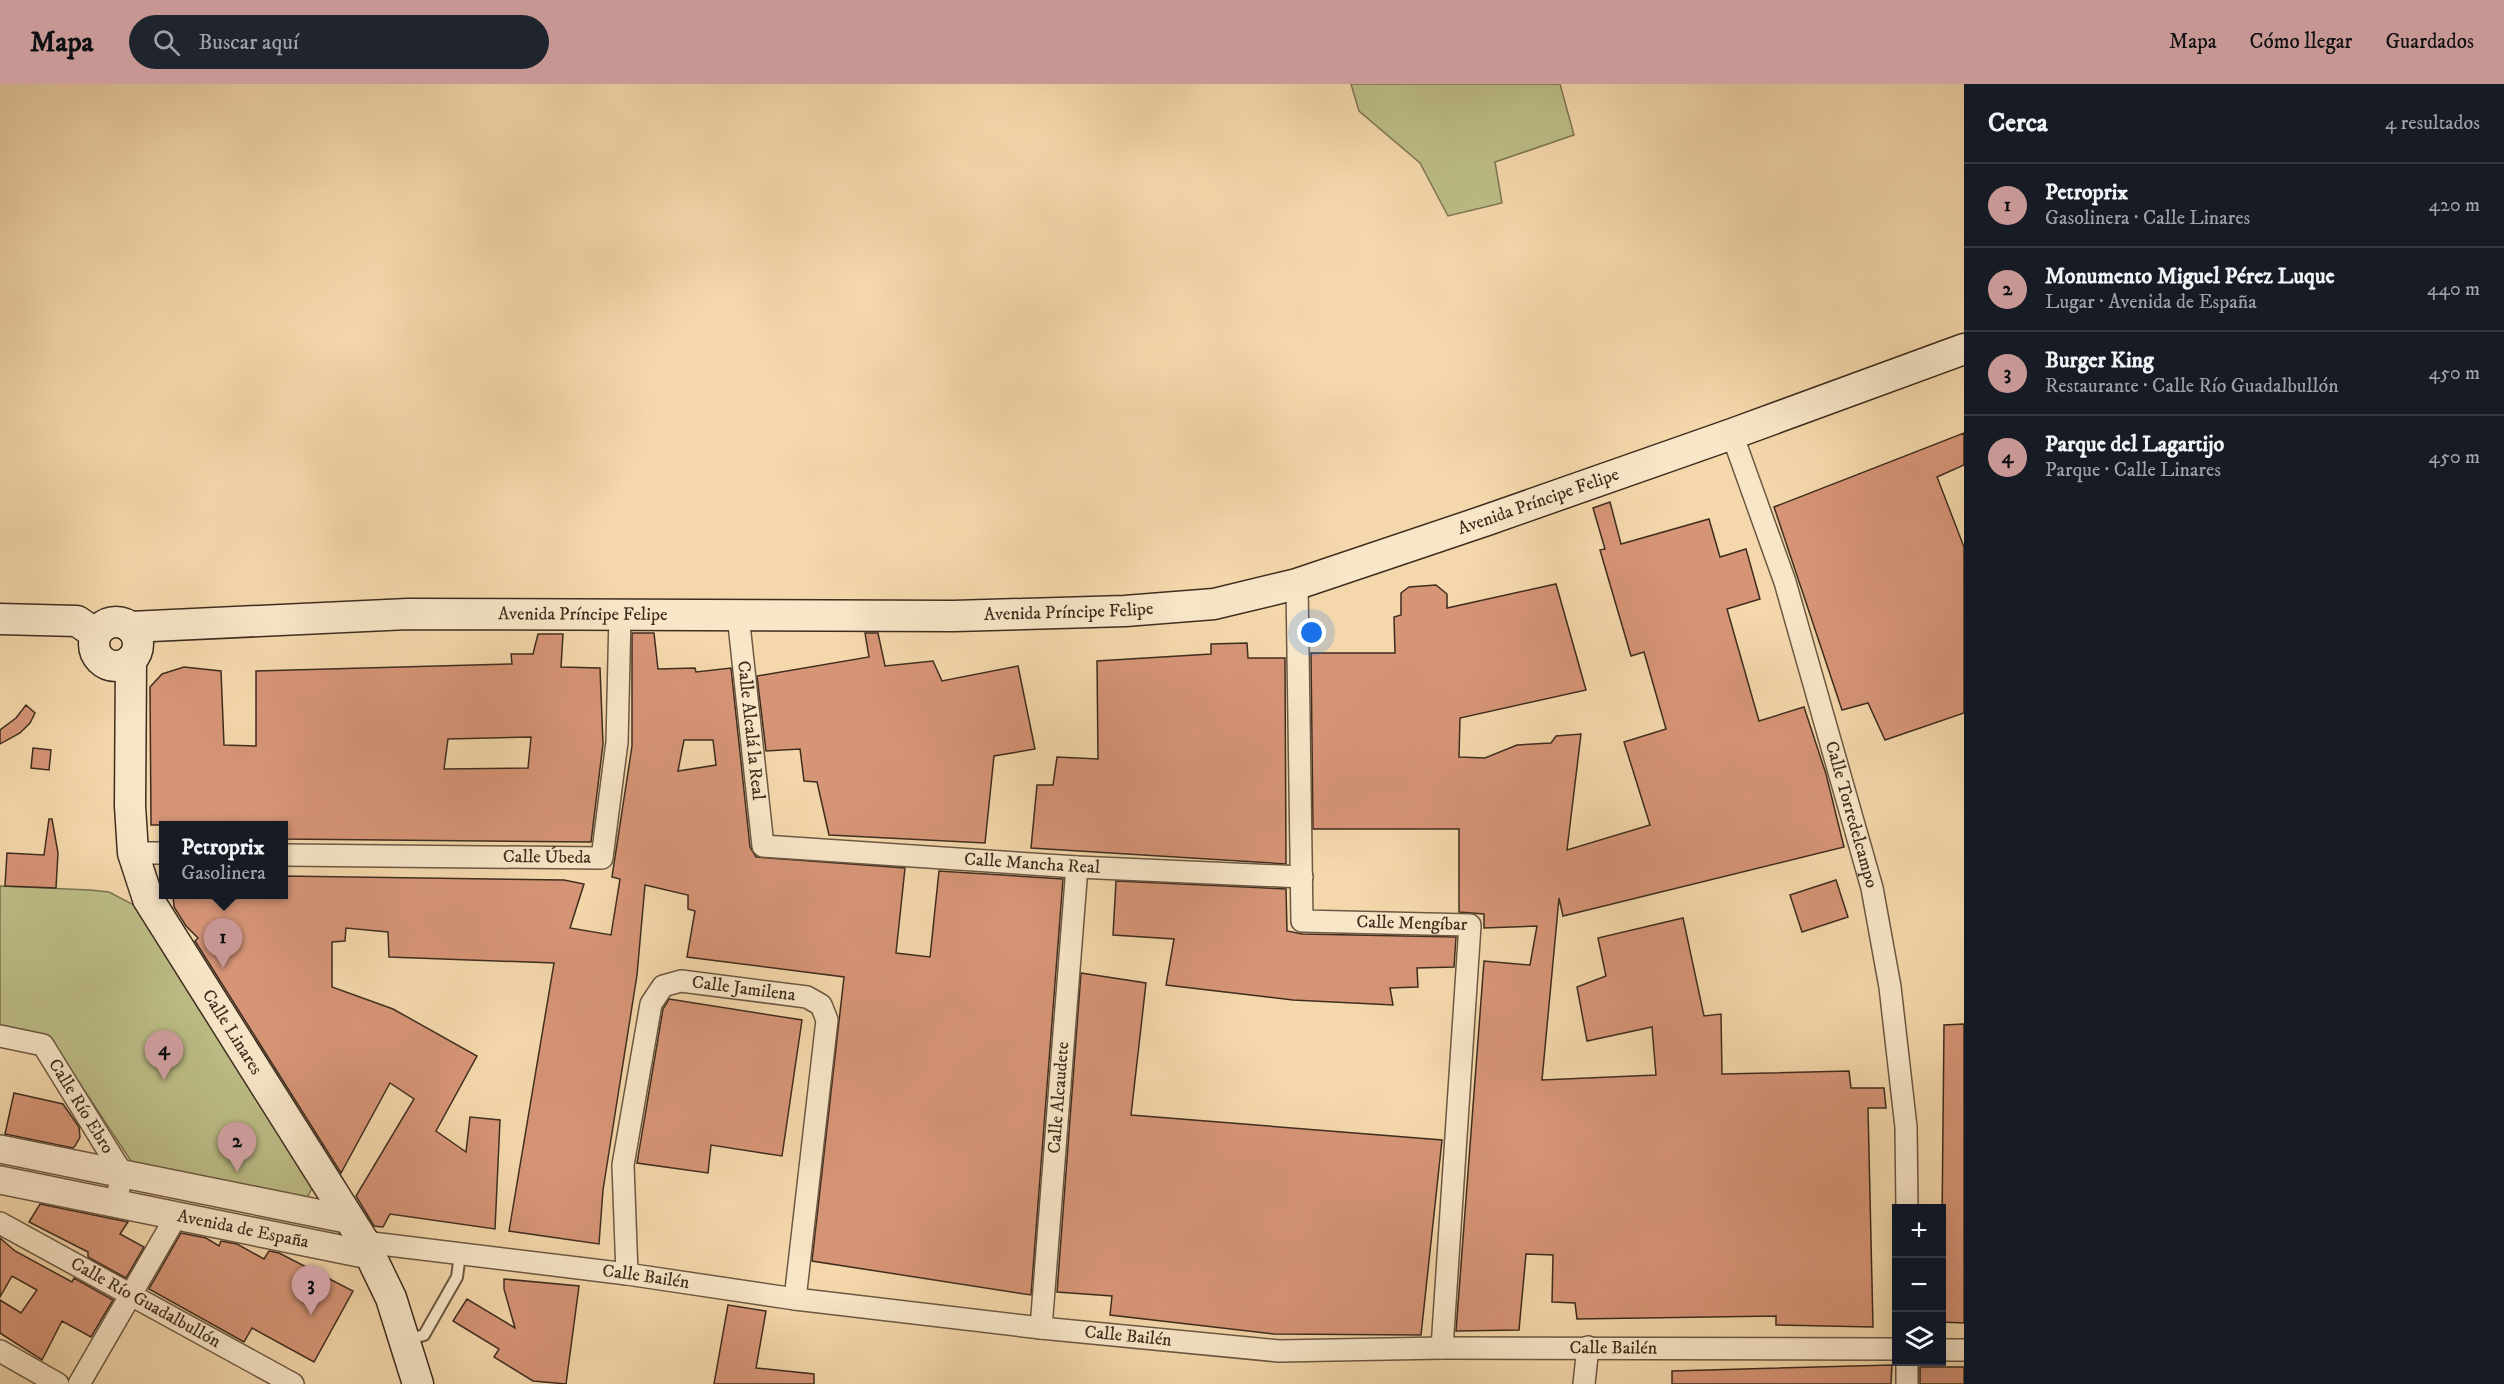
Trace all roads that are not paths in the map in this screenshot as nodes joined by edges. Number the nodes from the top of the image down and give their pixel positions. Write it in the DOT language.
graph roads {
  1 [pos="1964,349"];
  2 [pos="1732,435"];
  3 [pos="1297,584"];
  4 [pos="620,615"];
  5 [pos="738,615"];
  6 [pos="0,619"];
  7 [pos="130,627"];
  8 [pos="96,634"];
  9 [pos="131,660"];
  10 [pos="763,846"];
  11 [pos="133,853"];
  12 [pos="159,853"];
  13 [pos="288,855"];
  14 [pos="1077,867"];
  15 [pos="1302,877"];
  16 [pos="0,1036"];
  17 [pos="0,1149"];
  18 [pos="122,1173"];
  19 [pos="0,1180"];
  20 [pos="116,1203"];
  21 [pos="1907,1204"];
  22 [pos="177,1215"];
  23 [pos="0,1223"];
  24 [pos="361,1239"];
  25 [pos="460,1254"];
  26 [pos="627,1274"];
  27 [pos="131,1293"];
  28 [pos="795,1299"];
  29 [pos="1041,1328"];
  30 [pos="405,1340"];
  31 [pos="1588,1347"];
  32 [pos="1442,1348"];
  33 [pos="1892,1350"];
  34 [pos="1946,1350"];
  35 [pos="1964,1350"];
  36 [pos="0,1351"];
  37 [pos="1907,1366"];
  38 [pos="58,1384"];
  39 [pos="79,1384"];
  40 [pos="293,1384"];
  41 [pos="418,1384"];
  42 [pos="1584,1384"];
  43 [pos="1907,1384"];
  1 -- 2 [label="main road, Avenida Príncipe Felipe"];
  2 -- 3 [label="main road, Avenida Príncipe Felipe"];
  2 -- 21 [label="street, Calle Torredelcampo"];
  3 -- 5 [label="main road, Avenida Príncipe Felipe"];
  3 -- 15 [label="street, Calle Mengíbar"];
  4 -- 5 [label="main road, Avenida Príncipe Felipe"];
  4 -- 7 [label="main road, Avenida Príncipe Felipe"];
  4 -- 13 [label="street, Calle Úbeda"];
  5 -- 10 [label="street, Calle Alcalá la Real"];
  6 -- 8 [label="main road"];
  7 -- 8 [label="main road"];
  7 -- 9 [label="main road"];
  8 -- 9 [label="main road"];
  9 -- 11 [label="main road, Calle Linares"];
  10 -- 14 [label="street, Calle Mancha Real"];
  11 -- 12 [label="street"];
  11 -- 24 [label="main road, Calle Linares"];
  14 -- 15 [label="street, Calle Mancha Real"];
  14 -- 29 [label="street, Calle Alcaudete"];
  15 -- 32 [label="street, Calle Mengíbar"];
  16 -- 18 [label="street, Calle Río Ebro"];
  17 -- 18 [label="street, Avenida de España"];
  18 -- 20 [label="street"];
  18 -- 24 [label="street, Avenida de España"];
  19 -- 20 [label="street, Avenida de España"];
  20 -- 22 [label="street, Avenida de España"];
  22 -- 24 [label="street, Avenida de España"];
  22 -- 27 [label="street"];
  23 -- 27 [label="street, Calle Río Guadalbullón"];
  24 -- 25 [label="street, Calle Bailén"];
  24 -- 30 [label="main road, Calle Linares"];
  25 -- 26 [label="street, Calle Bailén"];
  25 -- 30 [label="lane"];
  26 -- 28 [label="street, Calle Bailén"];
  26 -- 28 [label="street, Calle Jamilena"];
  27 -- 39 [label="street"];
  27 -- 40 [label="street, Calle Río Guadalbullón"];
  28 -- 29 [label="street, Calle Bailén"];
  29 -- 32 [label="street, Calle Bailén"];
  30 -- 41 [label="main road, Calle Linares"];
  31 -- 32 [label="street, Calle Bailén"];
  31 -- 33 [label="street, Calle Bailén"];
  31 -- 42 [label="street"];
  34 -- 35 [label="street"];
  36 -- 38 [label="street"];
  37 -- 43 [label="street"];
}
